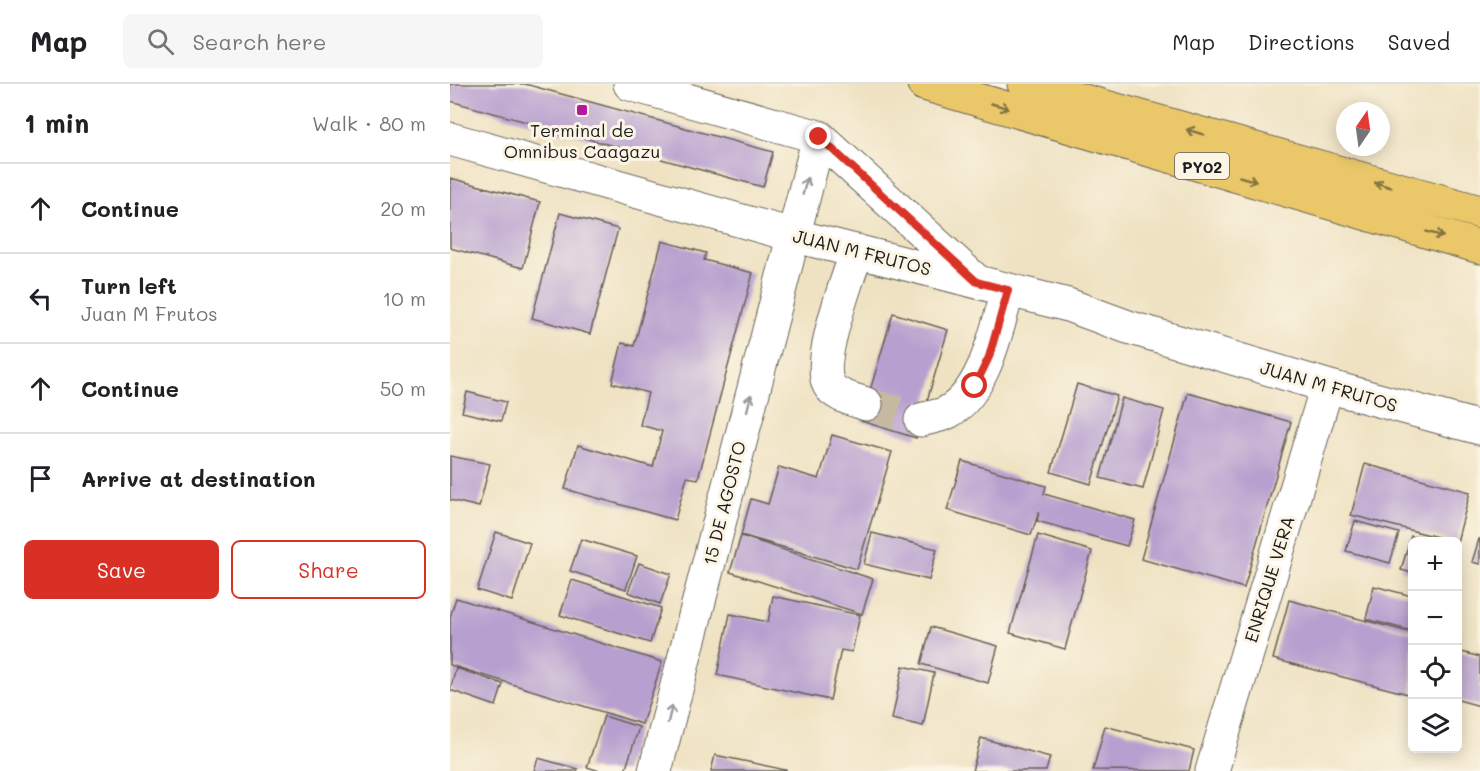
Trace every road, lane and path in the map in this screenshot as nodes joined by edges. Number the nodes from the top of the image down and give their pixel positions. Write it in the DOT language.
graph roads {
  1 [pos="630,84"];
  2 [pos="924,84"];
  3 [pos="1024,84"];
  4 [pos="819,137"];
  5 [pos="450,139"];
  6 [pos="1480,212"];
  7 [pos="792,235"];
  8 [pos="1480,247"];
  9 [pos="857,251"];
  10 [pos="993,286"];
  11 [pos="1327,386"];
  12 [pos="866,404"];
  13 [pos="921,420"];
  14 [pos="1480,428"];
  15 [pos="655,771"];
  16 [pos="1212,771"];
  1 -- 4 [label="street"];
  2 -- 8 [label="highway, PY02, one-way"];
  6 -- 3 [label="highway, PY02, one-way"];
  7 -- 4 [label="street, 15 DE AGOSTO, one-way"];
  4 -- 10 [label="street"];
  5 -- 7 [label="street, JUAN M FRUTOS"];
  7 -- 9 [label="street, JUAN M FRUTOS"];
  15 -- 7 [label="street, 15 DE AGOSTO, one-way"];
  9 -- 10 [label="street, JUAN M FRUTOS"];
  9 -- 12 [label="street"];
  10 -- 11 [label="street, JUAN M FRUTOS"];
  10 -- 13 [label="street"];
  11 -- 14 [label="street, JUAN M FRUTOS"];
  11 -- 16 [label="street, ENRIQUE VERA"];
}
